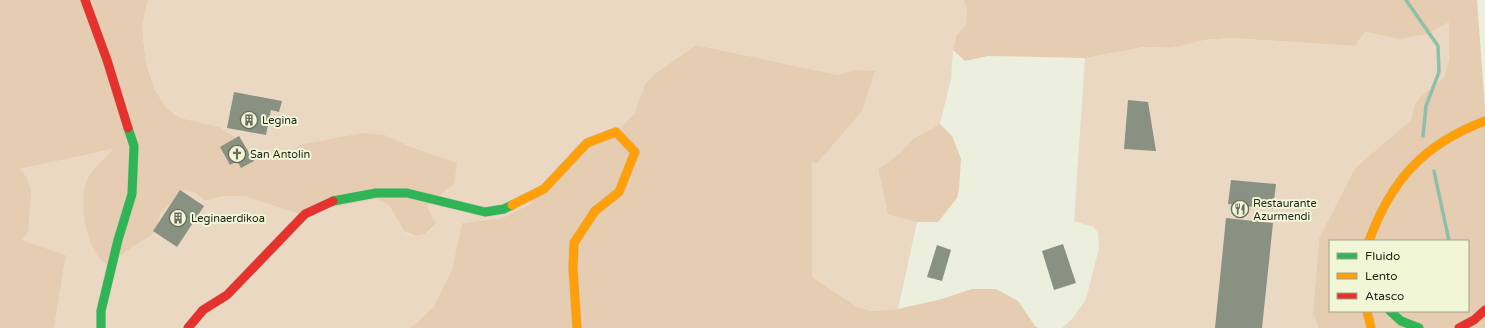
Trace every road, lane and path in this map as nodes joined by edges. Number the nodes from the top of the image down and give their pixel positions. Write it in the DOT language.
graph roads {
  1 [pos="85,0"];
  2 [pos="1485,121"];
  3 [pos="1394,190"];
  4 [pos="1369,240"];
  5 [pos="1377,240"];
  6 [pos="1485,310"];
  7 [pos="1367,312"];
  8 [pos="1391,312"];
  9 [pos="101,328"];
  10 [pos="188,328"];
  11 [pos="577,328"];
  12 [pos="1371,328"];
  13 [pos="1419,328"];
  14 [pos="1459,328"];
  1 -- 9 [label="main road"];
  2 -- 3 [label="main road"];
  3 -- 4 [label="main road"];
  3 -- 5 [label="main road"];
  6 -- 14 [label="main road"];
  7 -- 12 [label="main road"];
  8 -- 13 [label="main road"];
  10 -- 11 [label="main road"];
}
